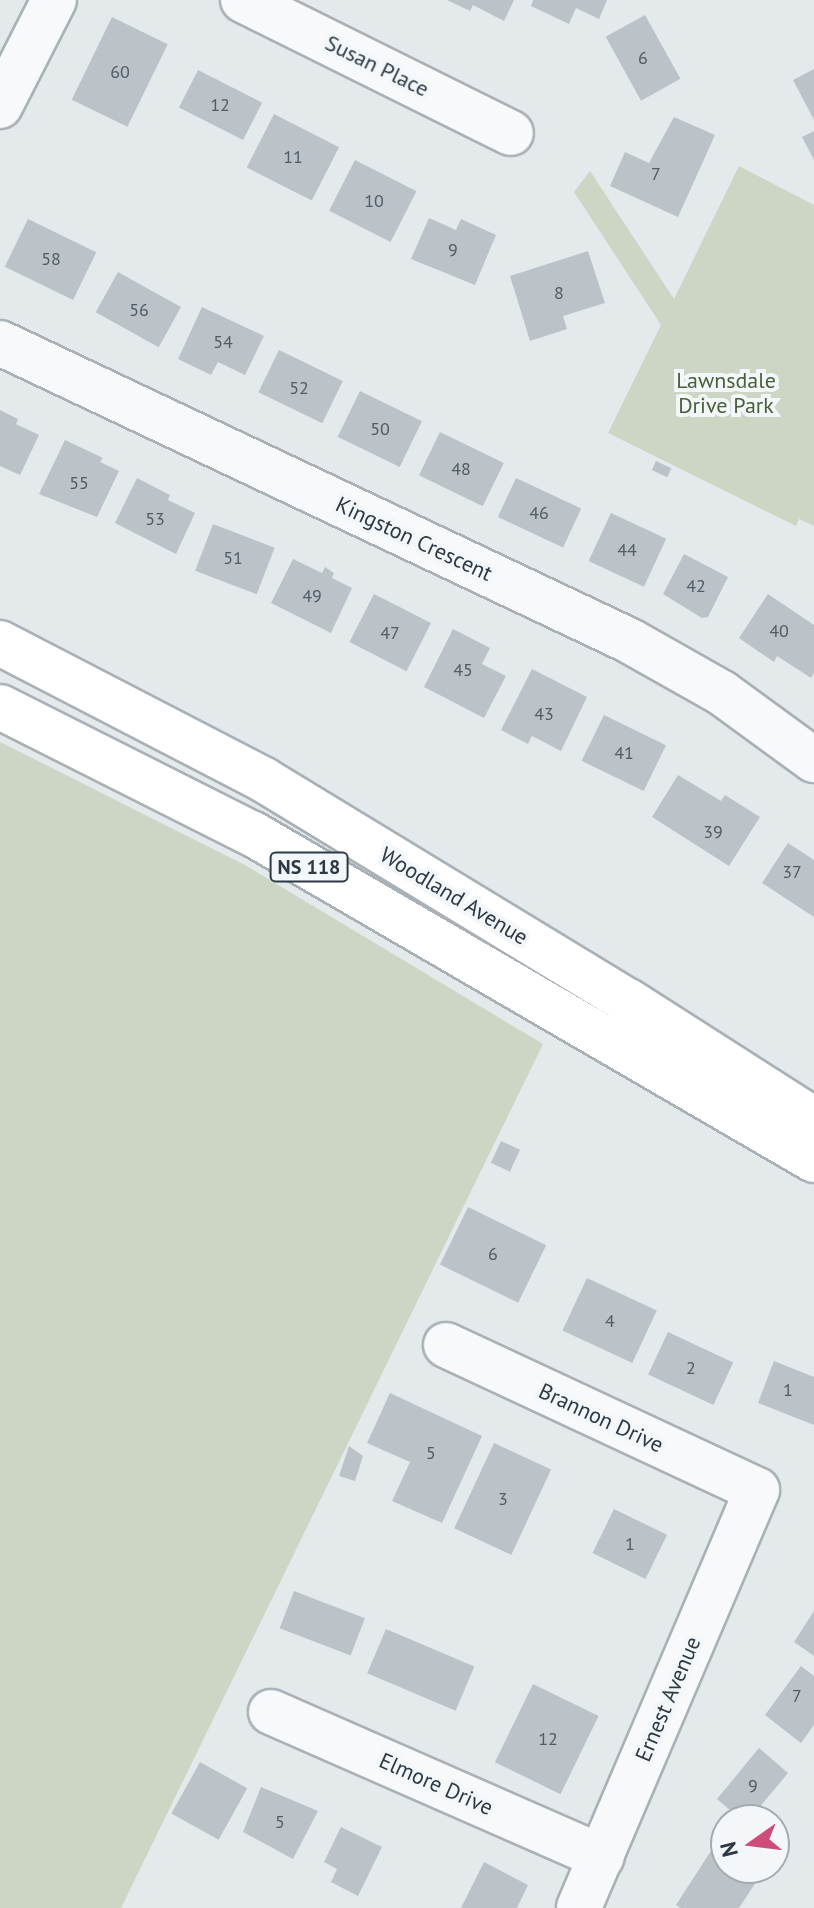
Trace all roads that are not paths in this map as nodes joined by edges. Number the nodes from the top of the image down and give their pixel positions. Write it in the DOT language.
graph roads {
  1 [pos="54,0"];
  2 [pos="243,0"];
  3 [pos="0,106"];
  4 [pos="511,133"];
  5 [pos="0,343"];
  6 [pos="0,643"];
  7 [pos="0,707"];
  8 [pos="814,760"];
  9 [pos="814,1120"];
  10 [pos="814,1160"];
  11 [pos="446,1345"];
  12 [pos="757,1490"];
  13 [pos="271,1712"];
  14 [pos="602,1857"];
  15 [pos="579,1908"];
  1 -- 3 [label="street"];
  2 -- 4 [label="street, Susan Place"];
  5 -- 8 [label="street, Kingston Crescent"];
  6 -- 9 [label="main road, Woodland Avenue / NS 118"];
  7 -- 10 [label="main road, Woodland Avenue / NS 118"];
  11 -- 12 [label="street, Brannon Drive"];
  12 -- 14 [label="street, Ernest Avenue"];
  13 -- 14 [label="street, Elmore Drive"];
  14 -- 15 [label="street, Ernest Avenue"];
}
